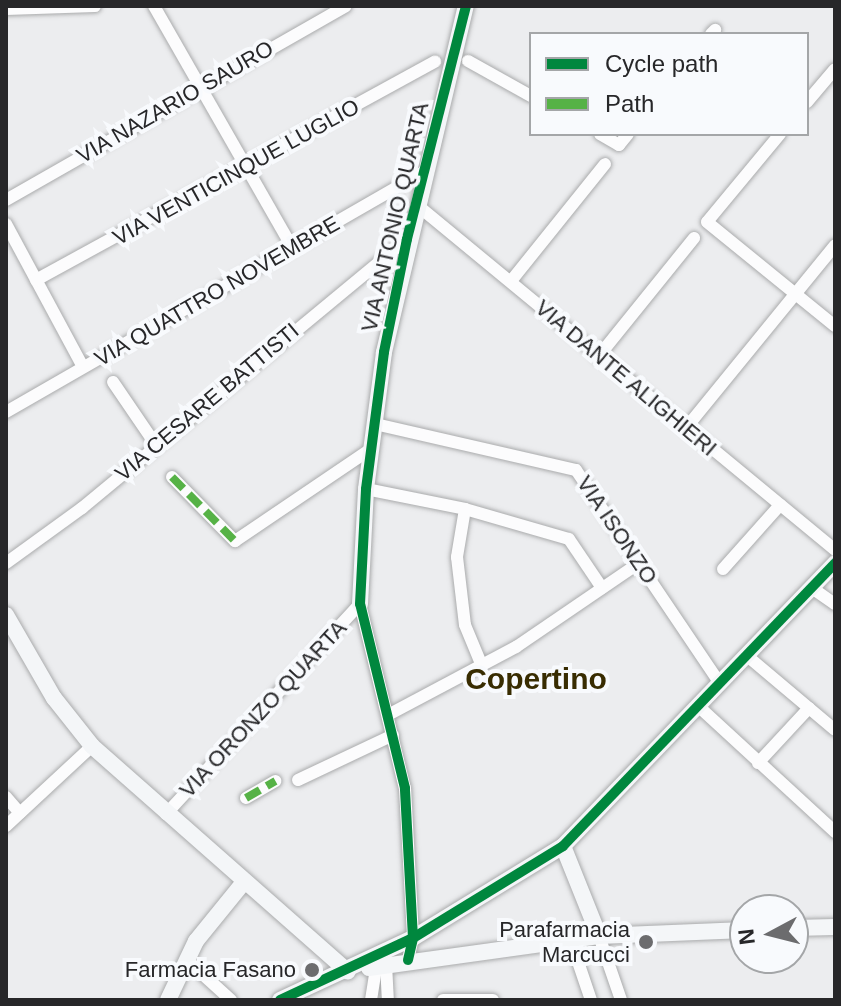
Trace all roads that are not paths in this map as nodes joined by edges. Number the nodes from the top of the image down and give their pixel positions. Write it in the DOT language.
graph roads {
  1 [pos="95,6"];
  2 [pos="154,6"];
  3 [pos="346,6"];
  4 [pos="466,6"];
  5 [pos="6,9"];
  6 [pos="468,61"];
  7 [pos="435,62"];
  8 [pos="835,69"];
  9 [pos="201,85"];
  10 [pos="529,95"];
  11 [pos="809,100"];
  12 [pos="603,136"];
  13 [pos="626,136"];
  14 [pos="778,136"];
  15 [pos="605,164"];
  16 [pos="247,167"];
  17 [pos="427,170"];
  18 [pos="6,200"];
  19 [pos="417,205"];
  20 [pos="6,224"];
  21 [pos="694,238"];
  22 [pos="407,239"];
  23 [pos="835,245"];
  24 [pos="292,247"];
  25 [pos="36,280"];
  26 [pos="511,281"];
  27 [pos="796,294"];
  28 [pos="835,326"];
  29 [pos="598,357"];
  30 [pos="83,367"];
  31 [pos="113,382"];
  32 [pos="6,412"];
  33 [pos="375,424"];
  34 [pos="686,428"];
  35 [pos="156,445"];
  36 [pos="371,449"];
  37 [pos="172,477"];
  38 [pos="366,489"];
  39 [pos="780,505"];
  40 [pos="465,509"];
  41 [pos="835,550"];
  42 [pos="6,563"];
  43 [pos="639,563"];
  44 [pos="835,563"];
  45 [pos="723,569"];
  46 [pos="602,588"];
  47 [pos="812,588"];
  48 [pos="360,604"];
  49 [pos="835,604"];
  50 [pos="7,619"];
  51 [pos="746,655"];
  52 [pos="482,666"];
  53 [pos="719,682"];
  54 [pos="697,705"];
  55 [pos="809,708"];
  56 [pos="388,715"];
  57 [pos="835,730"];
  58 [pos="393,735"];
  59 [pos="92,746"];
  60 [pos="758,763"];
  61 [pos="298,780"];
  62 [pos="275,781"];
  63 [pos="6,797"];
  64 [pos="246,798"];
  65 [pos="20,813"];
  66 [pos="166,814"];
  67 [pos="6,826"];
  68 [pos="835,832"];
  69 [pos="563,846"];
  70 [pos="244,882"];
  71 [pos="835,927"];
  72 [pos="809,928"];
  73 [pos="729,931"];
  74 [pos="418,935"];
  75 [pos="599,936"];
  76 [pos="571,941"];
  77 [pos="427,957"];
  78 [pos="408,960"];
  79 [pos="188,961"];
  80 [pos="381,962"];
  81 [pos="348,972"];
  82 [pos="168,1000"];
  83 [pos="231,1000"];
  84 [pos="280,1000"];
  85 [pos="371,1000"];
  86 [pos="388,1000"];
  87 [pos="443,1000"];
  88 [pos="493,1000"];
  89 [pos="591,1000"];
  90 [pos="621,1000"];
  1 -- 5 [label="street"];
  2 -- 9 [label="street"];
  3 -- 9 [label="street, VIA NAZARIO SAURO"];
  4 -- 17 [label="street, VIA ANTONIO QUARTA"];
  6 -- 10 [label="street"];
  7 -- 16 [label="street, VIA VENTICINQUE LUGLIO"];
  8 -- 11 [label="street"];
  9 -- 16 [label="street"];
  9 -- 18 [label="street, VIA NAZARIO SAURO"];
  12 -- 13 [label="street"];
  14 -- 27 [label="street"];
  15 -- 26 [label="street"];
  16 -- 24 [label="street"];
  16 -- 25 [label="street, VIA VENTICINQUE LUGLIO"];
  17 -- 19 [label="street, VIA ANTONIO QUARTA"];
  17 -- 24 [label="street, VIA QUATTRO NOVEMBRE"];
  19 -- 22 [label="street, VIA ANTONIO QUARTA"];
  19 -- 26 [label="street, VIA DANTE ALIGHIERI"];
  20 -- 25 [label="street"];
  21 -- 29 [label="street"];
  22 -- 33 [label="street, VIA ANTONIO QUARTA"];
  22 -- 35 [label="street, VIA CESARE BATTISTI"];
  23 -- 27 [label="street"];
  24 -- 30 [label="street, VIA QUATTRO NOVEMBRE"];
  25 -- 30 [label="street"];
  26 -- 29 [label="street, VIA DANTE ALIGHIERI"];
  27 -- 28 [label="street"];
  27 -- 34 [label="street"];
  29 -- 34 [label="street, VIA DANTE ALIGHIERI"];
  30 -- 32 [label="street, VIA QUATTRO NOVEMBRE"];
  31 -- 35 [label="street"];
  33 -- 36 [label="street, VIA ANTONIO QUARTA"];
  33 -- 43 [label="street, VIA ISONZO"];
  34 -- 39 [label="street, VIA DANTE ALIGHIERI"];
  35 -- 42 [label="street, VIA CESARE BATTISTI"];
  36 -- 37 [label="street"];
  36 -- 38 [label="street, VIA ANTONIO QUARTA"];
  38 -- 40 [label="street"];
  38 -- 48 [label="street, VIA ANTONIO QUARTA"];
  39 -- 41 [label="street, VIA DANTE ALIGHIERI"];
  39 -- 45 [label="street"];
  40 -- 46 [label="street"];
  40 -- 52 [label="street"];
  43 -- 46 [label="street"];
  43 -- 53 [label="street, VIA ISONZO"];
  44 -- 47 [label="street"];
  46 -- 52 [label="street"];
  47 -- 49 [label="street"];
  47 -- 51 [label="street"];
  48 -- 56 [label="street, VIA ANTONIO QUARTA"];
  48 -- 66 [label="street, VIA ORONZO QUARTA"];
  50 -- 59 [label="street"];
  51 -- 53 [label="street"];
  51 -- 55 [label="street"];
  52 -- 56 [label="street"];
  53 -- 54 [label="street"];
  54 -- 60 [label="street"];
  54 -- 69 [label="street"];
  55 -- 57 [label="street"];
  55 -- 60 [label="street"];
  56 -- 58 [label="street, VIA ANTONIO QUARTA"];
  58 -- 61 [label="street"];
  58 -- 74 [label="street, VIA ANTONIO QUARTA"];
  59 -- 65 [label="street"];
  59 -- 66 [label="street"];
  60 -- 68 [label="street"];
  62 -- 64 [label="street"];
  63 -- 65 [label="street"];
  65 -- 67 [label="street"];
  66 -- 70 [label="street"];
  69 -- 74 [label="street"];
  69 -- 75 [label="street"];
  70 -- 79 [label="street"];
  70 -- 81 [label="street"];
  71 -- 72 [label="street"];
  73 -- 75 [label="street"];
  74 -- 77 [label="street"];
  74 -- 78 [label="street, VIA ANTONIO QUARTA"];
  74 -- 80 [label="street"];
  75 -- 76 [label="street"];
  75 -- 90 [label="street"];
  76 -- 77 [label="street"];
  76 -- 89 [label="street"];
  77 -- 78 [label="street"];
  78 -- 80 [label="street"];
  79 -- 82 [label="street"];
  79 -- 83 [label="street"];
  80 -- 81 [label="street"];
  80 -- 85 [label="street"];
  80 -- 86 [label="street"];
  81 -- 84 [label="street"];
  87 -- 88 [label="street"];
}
